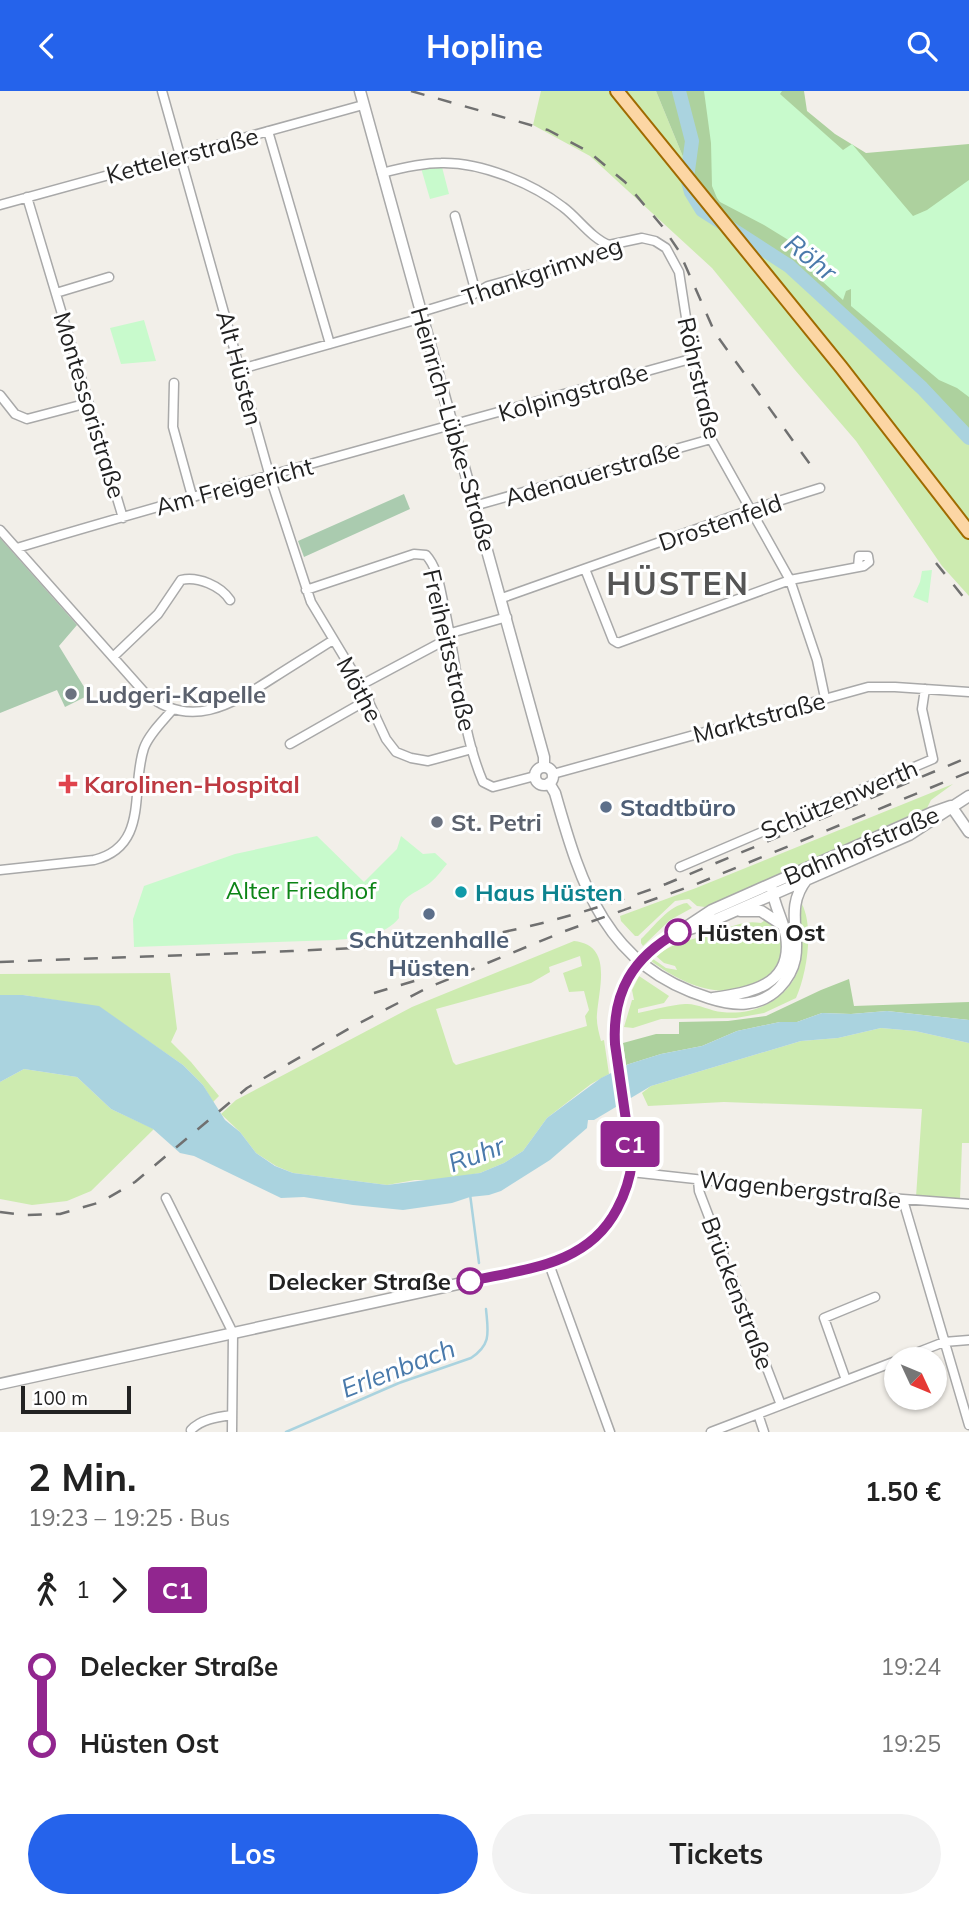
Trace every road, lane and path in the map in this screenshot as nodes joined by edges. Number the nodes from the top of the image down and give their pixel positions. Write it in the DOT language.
graph roads {
  1 [pos="162,91"];
  2 [pos="360,91"];
  3 [pos="617,91"];
  4 [pos="363,105"];
  5 [pos="268,131"];
  6 [pos="180,155"];
  7 [pos="382,173"];
  8 [pos="27,198"];
  9 [pos="0,205"];
  10 [pos="456,216"];
  11 [pos="608,245"];
  12 [pos="663,246"];
  13 [pos="109,277"];
  14 [pos="56,293"];
  15 [pos="476,293"];
  16 [pos="422,315"];
  17 [pos="330,344"];
  18 [pos="694,358"];
  19 [pos="241,369"];
  20 [pos="174,383"];
  21 [pos="0,395"];
  22 [pos="88,403"];
  23 [pos="452,426"];
  24 [pos="711,439"];
  25 [pos="270,477"];
  26 [pos="820,488"];
  27 [pos="192,496"];
  28 [pos="474,506"];
  29 [pos="750,510"];
  30 [pos="123,518"];
  31 [pos="966,528"];
  32 [pos="0,530"];
  33 [pos="17,548"];
  34 [pos="858,568"];
  35 [pos="585,569"];
  36 [pos="790,580"];
  37 [pos="306,590"];
  38 [pos="502,599"];
  39 [pos="230,600"];
  40 [pos="507,617"];
  41 [pos="451,635"];
  42 [pos="333,640"];
  43 [pos="113,657"];
  44 [pos="361,684"];
  45 [pos="925,689"];
  46 [pos="969,692"];
  47 [pos="825,698"];
  48 [pos="369,699"];
  49 [pos="173,709"];
  50 [pos="290,744"];
  51 [pos="472,749"];
  52 [pos="544,767"];
  53 [pos="536,776"];
  54 [pos="551,779"];
  55 [pos="969,796"];
  56 [pos="951,806"];
  57 [pos="969,832"];
  58 [pos="680,867"];
  59 [pos="0,870"];
  60 [pos="807,879"];
  61 [pos="775,889"];
  62 [pos="733,912"];
  63 [pos="783,925"];
  64 [pos="795,926"];
  65 [pos="679,932"];
  66 [pos="709,998"];
  67 [pos="631,1172"];
  68 [pos="698,1180"];
  69 [pos="166,1198"];
  70 [pos="902,1200"];
  71 [pos="969,1203"];
  72 [pos="549,1264"];
  73 [pos="874,1297"];
  74 [pos="233,1333"];
  75 [pos="969,1339"];
  76 [pos="944,1342"];
  77 [pos="931,1347"];
  78 [pos="884,1365"];
  79 [pos="846,1380"];
  80 [pos="0,1384"];
  81 [pos="781,1405"];
  82 [pos="758,1414"];
  83 [pos="232,1415"];
  84 [pos="969,1425"];
  85 [pos="191,1430"];
  86 [pos="232,1432"];
  87 [pos="610,1432"];
  88 [pos="712,1432"];
  89 [pos="764,1432"];
  1 -- 6 [label="street, Alt Hüsten"];
  2 -- 4 [label="street, Heinrich-Lübke-Straße"];
  3 -- 31 [label="main road"];
  4 -- 5 [label="street, Kettelerstraße"];
  4 -- 7 [label="street, Heinrich-Lübke-Straße"];
  5 -- 6 [label="street, Kettelerstraße"];
  5 -- 17 [label="street"];
  6 -- 8 [label="street, Kettelerstraße"];
  6 -- 19 [label="street, Alt Hüsten"];
  7 -- 11 [label="street"];
  7 -- 16 [label="street, Heinrich-Lübke-Straße"];
  8 -- 9 [label="street, Kettelerstraße"];
  8 -- 14 [label="street, Montessoristraße"];
  10 -- 15 [label="street"];
  11 -- 12 [label="street, Thankgrimweg"];
  11 -- 15 [label="street, Thankgrimweg"];
  12 -- 18 [label="street, Röhrstraße"];
  13 -- 14 [label="street, Montessoristraße"];
  14 -- 22 [label="street, Montessoristraße"];
  15 -- 16 [label="street, Thankgrimweg"];
  16 -- 17 [label="street, Thankgrimweg"];
  16 -- 23 [label="street, Heinrich-Lübke-Straße"];
  17 -- 19 [label="street, Thankgrimweg"];
  18 -- 23 [label="street, Kolpingstraße"];
  18 -- 24 [label="street, Röhrstraße"];
  19 -- 25 [label="street, Alt Hüsten"];
  20 -- 27 [label="street"];
  21 -- 22 [label="street"];
  22 -- 30 [label="street, Montessoristraße"];
  23 -- 25 [label="street, Am Freigericht"];
  23 -- 28 [label="street, Heinrich-Lübke-Straße"];
  24 -- 28 [label="street, Adenauerstraße"];
  24 -- 29 [label="street, Röhrstraße"];
  25 -- 27 [label="street, Am Freigericht"];
  25 -- 37 [label="street, Alt Hüsten"];
  26 -- 29 [label="street, Drostenfeld"];
  27 -- 30 [label="street, Am Freigericht"];
  28 -- 38 [label="street, Heinrich-Lübke-Straße"];
  29 -- 35 [label="street, Drostenfeld"];
  29 -- 36 [label="street, Röhrstraße"];
  30 -- 33 [label="street, Am Freigericht"];
  32 -- 33 [label="street"];
  33 -- 43 [label="street"];
  34 -- 36 [label="street"];
  35 -- 36 [label="street"];
  35 -- 38 [label="street, Drostenfeld"];
  36 -- 47 [label="street, Röhrstraße"];
  37 -- 41 [label="street, Freiheitsstraße"];
  37 -- 42 [label="street, Alt Hüsten"];
  38 -- 40 [label="street, Heinrich-Lübke-Straße"];
  39 -- 43 [label="street"];
  40 -- 41 [label="street"];
  40 -- 52 [label="street, Heinrich-Lübke-Straße"];
  41 -- 44 [label="street"];
  41 -- 51 [label="street, Freiheitsstraße"];
  42 -- 44 [label="street, Möthe"];
  42 -- 49 [label="street, Möthe"];
  43 -- 49 [label="street"];
  44 -- 48 [label="street, Möthe"];
  45 -- 46 [label="street, Marktstraße"];
  45 -- 47 [label="street, Marktstraße"];
  45 -- 58 [label="street, Schützenwerth"];
  47 -- 54 [label="street, Marktstraße"];
  48 -- 50 [label="street"];
  48 -- 51 [label="street, Möthe"];
  49 -- 59 [label="street"];
  51 -- 53 [label="street, Freiheitsstraße"];
  52 -- 53 [label="street"];
  52 -- 54 [label="street"];
  53 -- 54 [label="street"];
  54 -- 66 [label="street"];
  55 -- 56 [label="street, Bahnhofstraße"];
  56 -- 57 [label="street"];
  56 -- 60 [label="street, Bahnhofstraße"];
  56 -- 61 [label="street, Bahnhofstraße"];
  60 -- 61 [label="street, Bahnhofstraße"];
  60 -- 64 [label="street"];
  61 -- 62 [label="street"];
  61 -- 63 [label="street"];
  61 -- 64 [label="street"];
  61 -- 65 [label="street"];
  62 -- 63 [label="street"];
  62 -- 65 [label="street"];
  63 -- 66 [label="street"];
  64 -- 66 [label="street"];
  65 -- 67 [label="street, bridge"];
  67 -- 68 [label="street, Wagenbergstraße"];
  67 -- 72 [label="street"];
  68 -- 70 [label="street, Wagenbergstraße"];
  68 -- 81 [label="street, Brückenstraße"];
  69 -- 74 [label="street"];
  70 -- 71 [label="street, Wagenbergstraße"];
  70 -- 76 [label="street"];
  72 -- 74 [label="street"];
  72 -- 87 [label="street"];
  73 -- 79 [label="street"];
  74 -- 80 [label="street"];
  74 -- 83 [label="street"];
  75 -- 76 [label="street"];
  76 -- 77 [label="street"];
  76 -- 84 [label="street"];
  78 -- 79 [label="street"];
  79 -- 81 [label="street"];
  81 -- 82 [label="street"];
  82 -- 88 [label="street"];
  82 -- 89 [label="street"];
  83 -- 85 [label="street"];
  83 -- 86 [label="street"];
}
